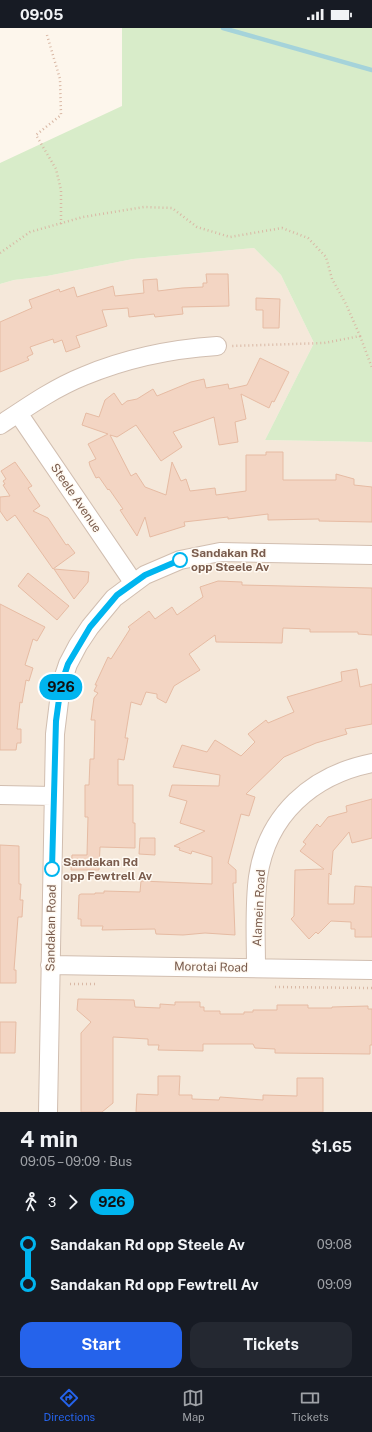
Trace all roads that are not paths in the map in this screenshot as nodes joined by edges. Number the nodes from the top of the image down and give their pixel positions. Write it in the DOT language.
graph roads {
  1 [pos="217,346"];
  2 [pos="18,413"];
  3 [pos="0,425"];
  4 [pos="372,555"];
  5 [pos="133,582"];
  6 [pos="372,763"];
  7 [pos="0,795"];
  8 [pos="53,796"];
  9 [pos="50,965"];
  10 [pos="256,968"];
  11 [pos="372,970"];
  12 [pos="48,1112"];
  1 -- 2 [label="street"];
  2 -- 3 [label="street"];
  2 -- 5 [label="street, Steele Avenue"];
  4 -- 5 [label="street, Sandakan Road"];
  5 -- 8 [label="street, Sandakan Road"];
  6 -- 10 [label="street, Alamein Road"];
  7 -- 8 [label="street"];
  8 -- 9 [label="street, Sandakan Road"];
  9 -- 10 [label="street, Morotai Road"];
  9 -- 12 [label="street, Sandakan Road"];
  10 -- 11 [label="street, Morotai Road"];
}
